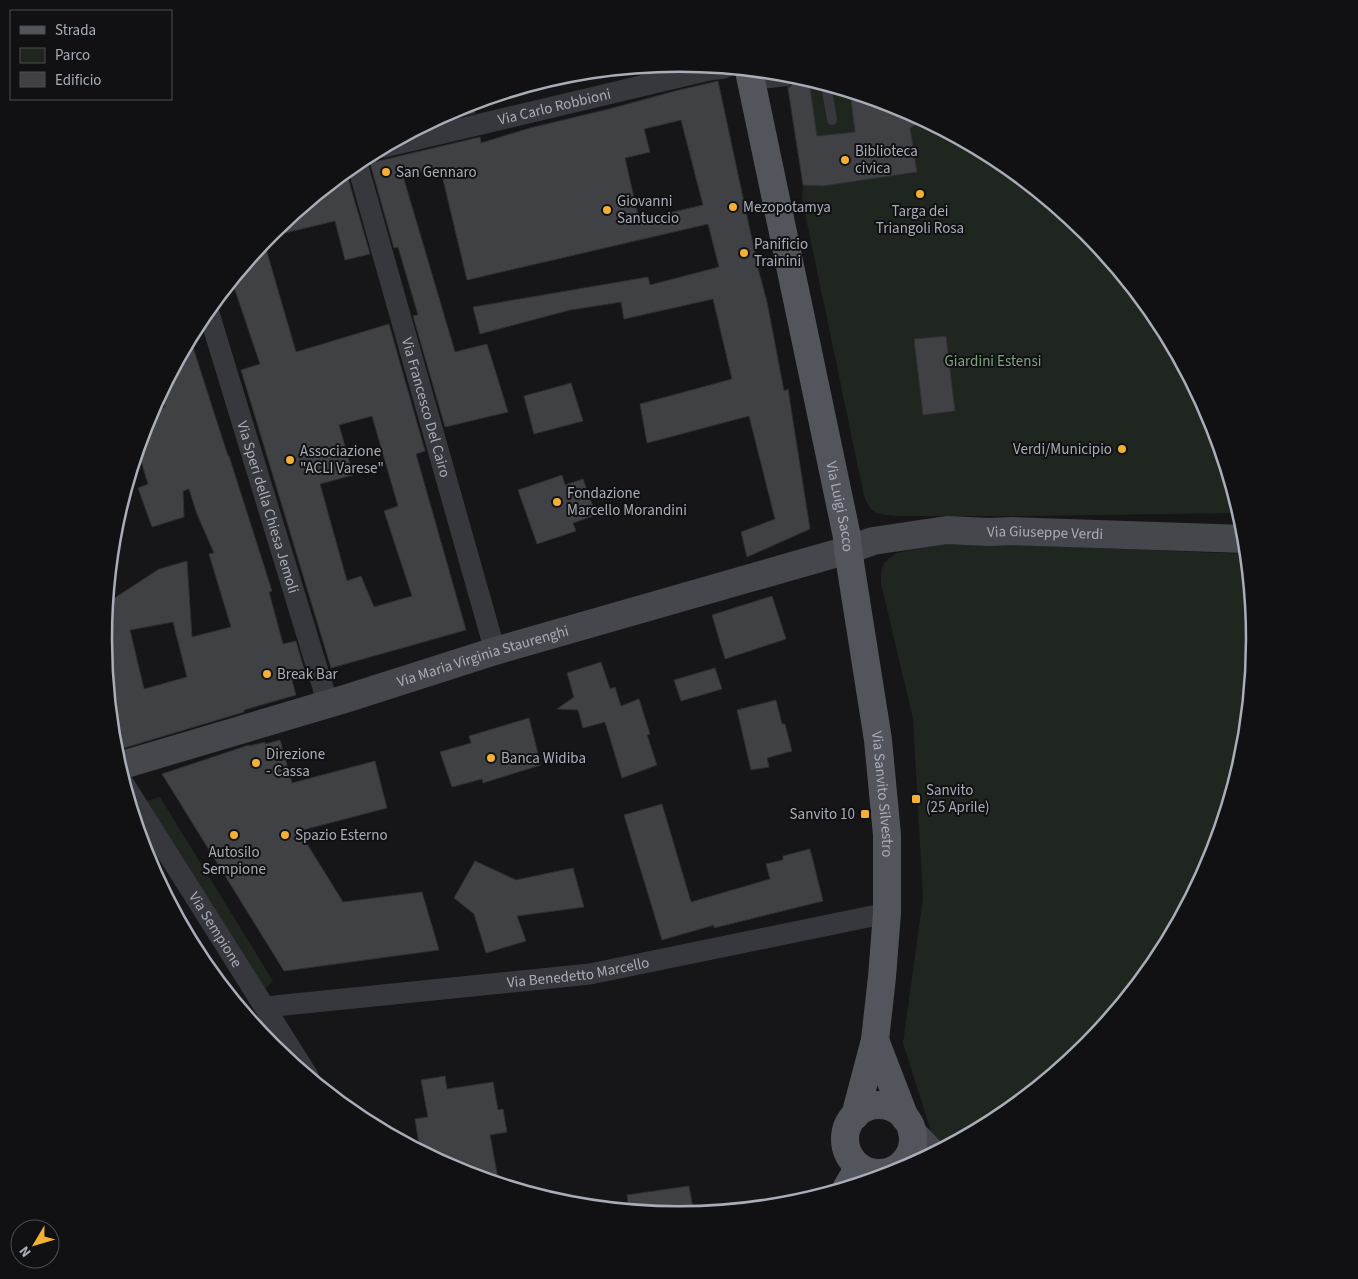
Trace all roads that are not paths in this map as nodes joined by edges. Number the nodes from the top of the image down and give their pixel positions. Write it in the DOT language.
graph roads {
  1 [pos="697,73"];
  2 [pos="749,77"];
  3 [pos="827,92"];
  4 [pos="832,120"];
  5 [pos="408,141"];
  6 [pos="359,171"];
  7 [pos="211,320"];
  8 [pos="1237,539"];
  9 [pos="848,550"];
  10 [pos="495,651"];
  11 [pos="328,704"];
  12 [pos="126,764"];
  13 [pos="136,804"];
  14 [pos="886,913"];
  15 [pos="265,1007"];
  16 [pos="874,1040"];
  17 [pos="297,1058"];
  18 [pos="855,1116"];
  19 [pos="909,1125"];
  20 [pos="929,1149"];
  21 [pos="906,1159"];
  22 [pos="870,1173"];
  1 -- 5 [label="street, Via Carlo Robbioni"];
  2 -- 9 [label="main road, Via Luigi Sacco"];
  3 -- 4 [label="lane"];
  6 -- 10 [label="street, Via Francesco Del Cairo"];
  7 -- 11 [label="street, Via Speri della Chiesa Jemoli"];
  8 -- 9 [label="main road, Via Giuseppe Verdi"];
  9 -- 10 [label="main road, Via Maria Virginia Staurenghi"];
  9 -- 14 [label="main road, Via Sanvito Silvestro"];
  10 -- 11 [label="main road, Via Maria Virginia Staurenghi"];
  11 -- 12 [label="main road, Via Maria Virginia Staurenghi"];
  13 -- 15 [label="street, Via Sempione"];
  14 -- 15 [label="street, Via Benedetto Marcello"];
  14 -- 16 [label="main road, Via Sanvito Silvestro"];
  15 -- 17 [label="street, Via Sempione"];
  16 -- 18 [label="main road, Via Sanvito Silvestro"];
  16 -- 19 [label="main road, Via Sanvito Silvestro"];
  18 -- 19 [label="main road"];
  18 -- 22 [label="main road"];
  19 -- 20 [label="main road"];
  19 -- 21 [label="main road"];
}
